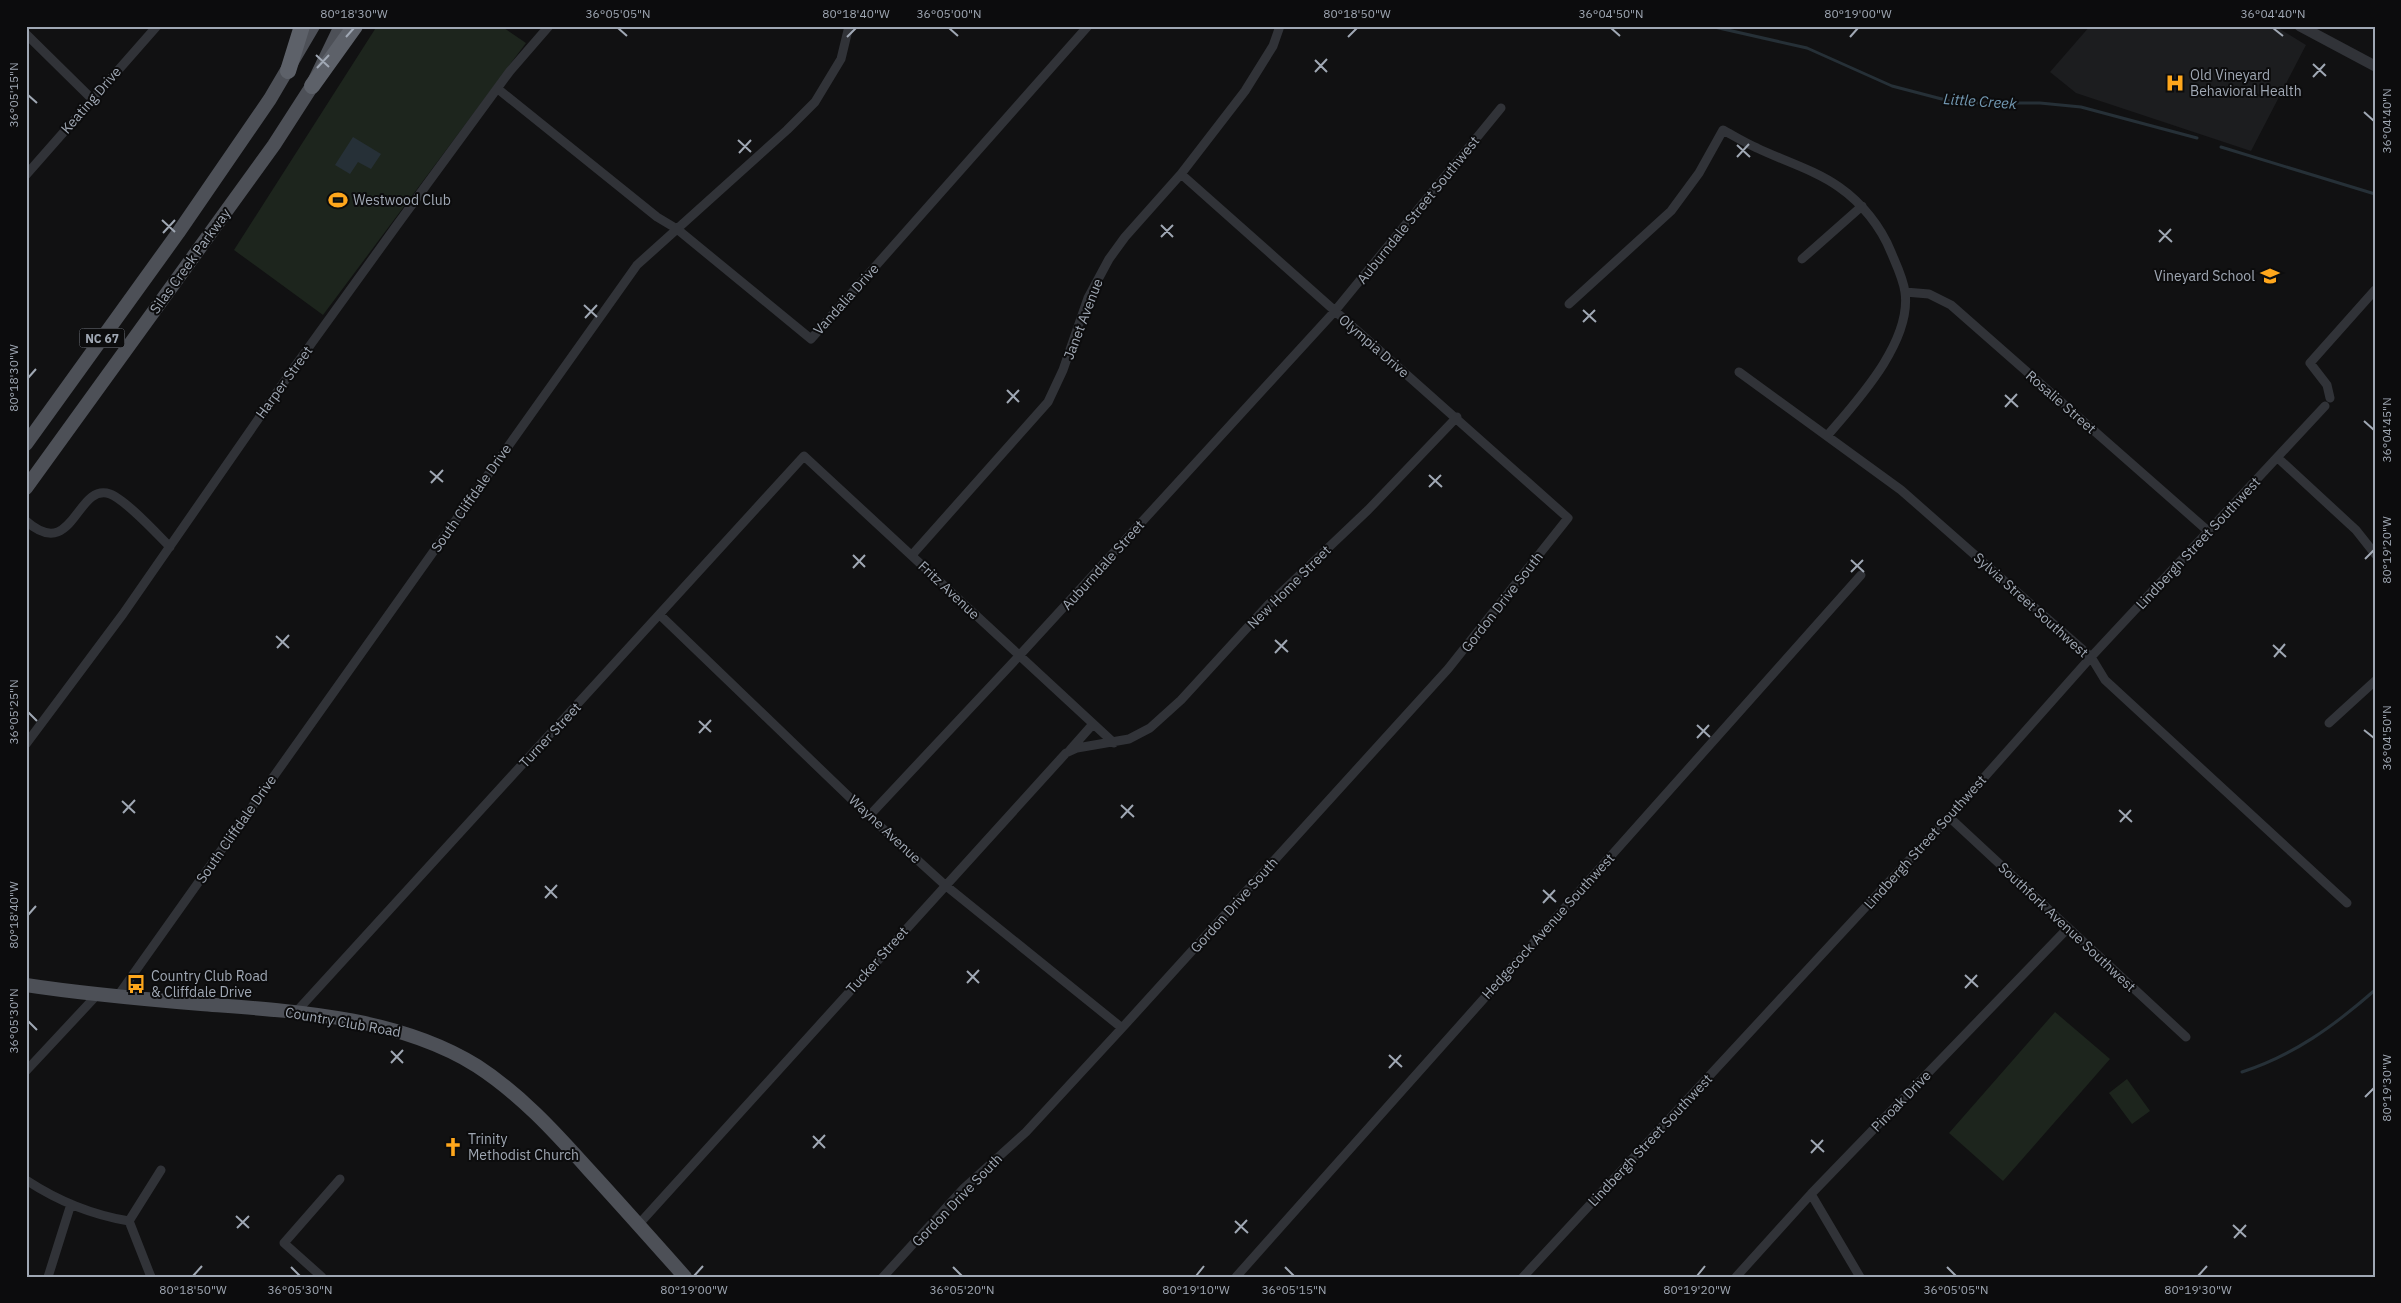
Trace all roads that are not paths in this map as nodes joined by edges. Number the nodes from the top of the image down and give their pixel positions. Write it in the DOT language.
graph roads {
  1 [pos="157,26"];
  2 [pos="302,26"];
  3 [pos="313,26"];
  4 [pos="340,26"];
  5 [pos="355,26"];
  6 [pos="549,26"];
  7 [pos="849,26"];
  8 [pos="1088,26"];
  9 [pos="1280,26"];
  10 [pos="2300,26"];
  11 [pos="26,34"];
  12 [pos="2375,66"];
  13 [pos="288,71"];
  14 [pos="312,86"];
  15 [pos="498,89"];
  16 [pos="92,99"];
  17 [pos="1501,108"];
  18 [pos="1181,174"];
  19 [pos="26,175"];
  20 [pos="1862,206"];
  21 [pos="677,229"];
  22 [pos="1802,259"];
  23 [pos="2375,290"];
  24 [pos="1905,292"];
  25 [pos="1570,304"];
  26 [pos="1334,312"];
  27 [pos="1739,372"];
  28 [pos="2330,398"];
  29 [pos="2325,406"];
  30 [pos="1457,418"];
  31 [pos="1827,436"];
  32 [pos="26,444"];
  33 [pos="804,456"];
  34 [pos="2278,459"];
  35 [pos="26,488"];
  36 [pos="1568,518"];
  37 [pos="26,521"];
  38 [pos="2208,531"];
  39 [pos="170,547"];
  40 [pos="2375,554"];
  41 [pos="912,555"];
  42 [pos="1860,575"];
  43 [pos="660,615"];
  44 [pos="1019,656"];
  45 [pos="2091,657"];
  46 [pos="2375,681"];
  47 [pos="1093,724"];
  48 [pos="2329,724"];
  49 [pos="1114,743"];
  50 [pos="26,744"];
  51 [pos="1066,753"];
  52 [pos="870,816"];
  53 [pos="1949,817"];
  54 [pos="945,885"];
  55 [pos="2347,903"];
  56 [pos="2068,928"];
  57 [pos="26,985"];
  58 [pos="96,996"];
  59 [pos="117,997"];
  60 [pos="296,1012"];
  61 [pos="1122,1028"];
  62 [pos="2186,1037"];
  63 [pos="26,1071"];
  64 [pos="161,1170"];
  65 [pos="340,1179"];
  66 [pos="26,1180"];
  67 [pos="1811,1194"];
  68 [pos="71,1204"];
  69 [pos="129,1222"];
  70 [pos="639,1224"];
  71 [pos="48,1277"];
  72 [pos="151,1277"];
  73 [pos="322,1277"];
  74 [pos="685,1277"];
  75 [pos="883,1277"];
  76 [pos="1236,1277"];
  77 [pos="1523,1277"];
  78 [pos="1736,1277"];
  79 [pos="1860,1277"];
  1 -- 16 [label="street, Keating Drive"];
  2 -- 13 [label="highway"];
  3 -- 13 [label="main road, Silas Creek Parkway / NC 67"];
  4 -- 14 [label="main road, Silas Creek Parkway / NC 67"];
  5 -- 14 [label="highway"];
  6 -- 15 [label="street, Harper Street"];
  7 -- 21 [label="street, South Cliffdale Drive"];
  8 -- 21 [label="street, Vandalia Drive"];
  9 -- 18 [label="street, Janet Avenue"];
  10 -- 12 [label="street"];
  11 -- 16 [label="street"];
  13 -- 32 [label="main road, Silas Creek Parkway / NC 67"];
  14 -- 35 [label="main road, Silas Creek Parkway / NC 67"];
  15 -- 21 [label="street, Vandalia Drive"];
  15 -- 39 [label="street, Harper Street"];
  16 -- 19 [label="street, Keating Drive"];
  17 -- 26 [label="street, Auburndale Street Southwest"];
  18 -- 26 [label="street, Olympia Drive"];
  18 -- 41 [label="street, Janet Avenue"];
  20 -- 22 [label="street"];
  20 -- 24 [label="street"];
  20 -- 25 [label="street"];
  21 -- 59 [label="street, South Cliffdale Drive"];
  23 -- 28 [label="street"];
  24 -- 31 [label="street"];
  24 -- 38 [label="street, Rosalie Street"];
  26 -- 30 [label="street, Olympia Drive"];
  26 -- 44 [label="street, Auburndale Street"];
  27 -- 31 [label="street, Sylvia Street Southwest"];
  29 -- 34 [label="street, Lindbergh Street Southwest"];
  30 -- 36 [label="street, Olympia Drive"];
  30 -- 49 [label="street, New Home Street"];
  31 -- 45 [label="street, Sylvia Street Southwest"];
  33 -- 41 [label="street, Fritz Avenue"];
  33 -- 43 [label="street, Turner Street"];
  34 -- 38 [label="street, Lindbergh Street Southwest"];
  34 -- 40 [label="street"];
  36 -- 61 [label="street, Gordon Drive South"];
  37 -- 39 [label="street"];
  38 -- 45 [label="street, Lindbergh Street Southwest"];
  39 -- 50 [label="street, Harper Street"];
  41 -- 44 [label="street, Fritz Avenue"];
  42 -- 76 [label="street, Hedgecock Avenue Southwest"];
  43 -- 52 [label="street, Wayne Avenue"];
  43 -- 60 [label="street, Turner Street"];
  44 -- 47 [label="street, Fritz Avenue"];
  44 -- 52 [label="street, Auburndale Street"];
  45 -- 53 [label="street, Lindbergh Street Southwest"];
  45 -- 55 [label="street, Sylvia Street Southwest"];
  46 -- 48 [label="street"];
  47 -- 49 [label="street"];
  47 -- 51 [label="street, Tucker Street"];
  49 -- 51 [label="street"];
  51 -- 54 [label="street, Tucker Street"];
  52 -- 54 [label="street, Wayne Avenue"];
  53 -- 56 [label="street, Southfork Avenue Southwest"];
  53 -- 77 [label="street, Lindbergh Street Southwest"];
  54 -- 61 [label="street, Wayne Avenue"];
  54 -- 70 [label="street, Tucker Street"];
  56 -- 62 [label="street, Southfork Avenue Southwest"];
  56 -- 67 [label="street, Pinoak Drive"];
  57 -- 58 [label="main road, Country Club Road"];
  58 -- 59 [label="main road, Country Club Road"];
  58 -- 63 [label="street"];
  59 -- 60 [label="main road, Country Club Road"];
  60 -- 70 [label="main road, Country Club Road"];
  61 -- 75 [label="street, Gordon Drive South"];
  64 -- 69 [label="street"];
  65 -- 73 [label="street"];
  66 -- 68 [label="street"];
  67 -- 78 [label="street, Pinoak Drive"];
  67 -- 79 [label="street"];
  68 -- 69 [label="street"];
  68 -- 71 [label="street"];
  69 -- 72 [label="street"];
  70 -- 74 [label="main road, Country Club Road"];
}
